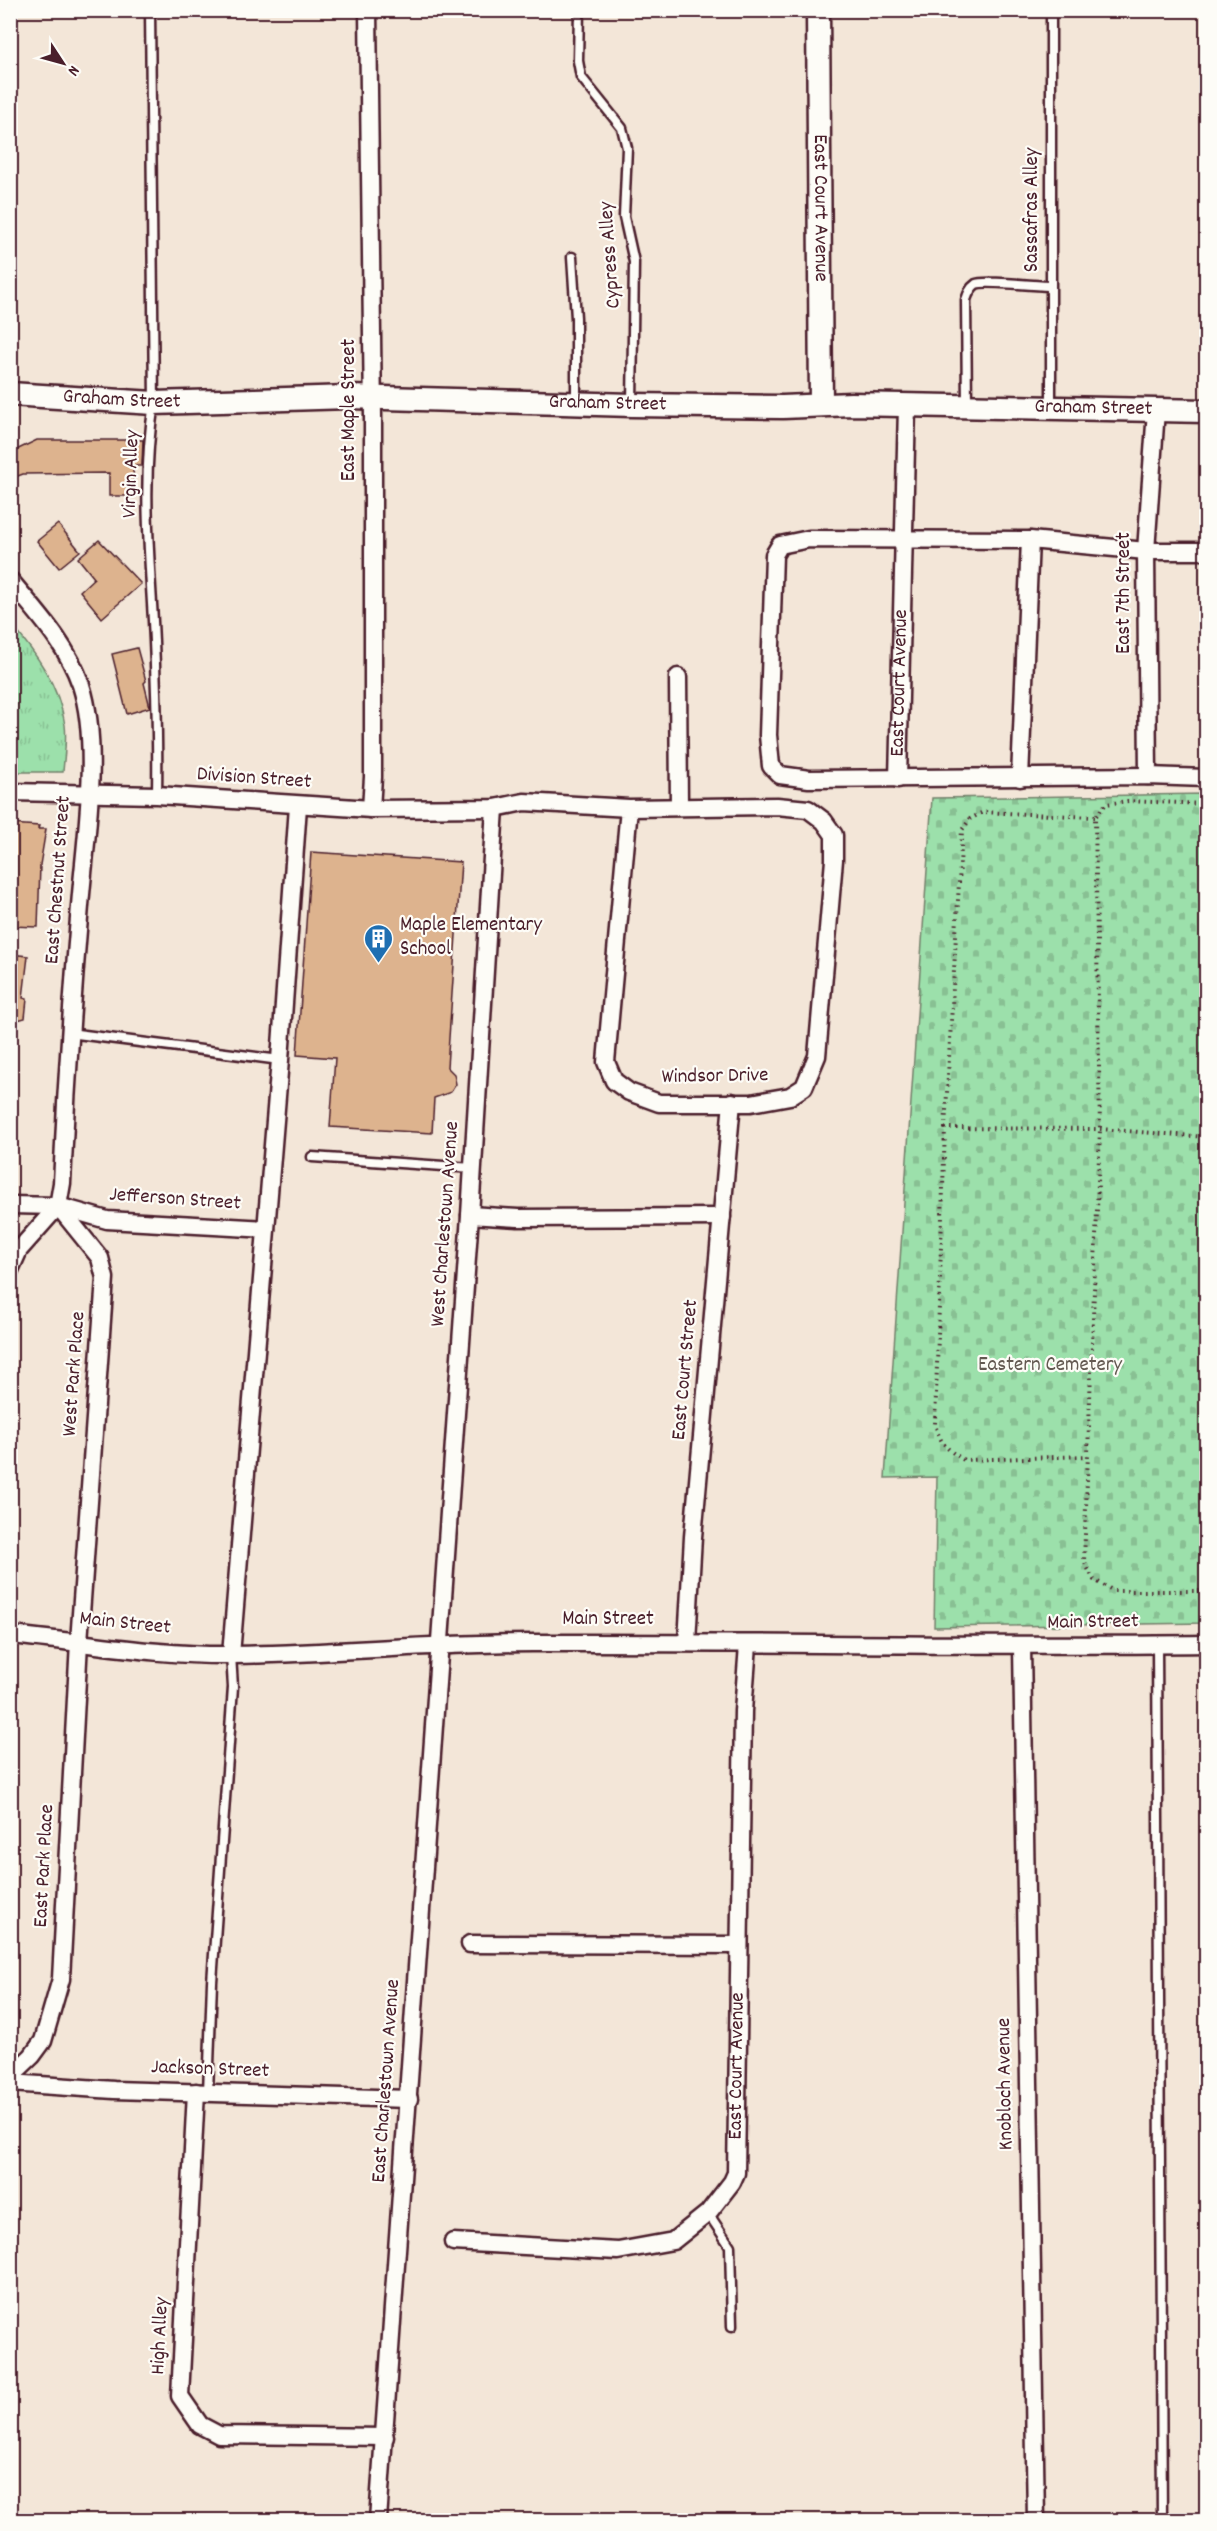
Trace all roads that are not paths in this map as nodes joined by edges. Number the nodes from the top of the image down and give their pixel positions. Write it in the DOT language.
graph roads {
  1 [pos="150,10"];
  2 [pos="368,10"];
  3 [pos="579,10"];
  4 [pos="818,10"];
  5 [pos="1051,10"];
  6 [pos="572,257"];
  7 [pos="1051,286"];
  8 [pos="10,394"];
  9 [pos="373,398"];
  10 [pos="154,403"];
  11 [pos="576,404"];
  12 [pos="632,405"];
  13 [pos="821,405"];
  14 [pos="907,406"];
  15 [pos="967,408"];
  16 [pos="1052,409"];
  17 [pos="1156,410"];
  18 [pos="1206,411"];
  19 [pos="906,540"];
  20 [pos="1030,540"];
  21 [pos="1206,550"];
  22 [pos="1146,551"];
  23 [pos="10,580"];
  24 [pos="678,677"];
  25 [pos="1148,776"];
  26 [pos="1020,778"];
  27 [pos="1206,778"];
  28 [pos="898,779"];
  29 [pos="10,792"];
  30 [pos="88,794"];
  31 [pos="157,795"];
  32 [pos="298,806"];
  33 [pos="679,806"];
  34 [pos="495,807"];
  35 [pos="629,808"];
  36 [pos="371,809"];
  37 [pos="69,1033"];
  38 [pos="280,1060"];
  39 [pos="732,1102"];
  40 [pos="312,1157"];
  41 [pos="473,1168"];
  42 [pos="10,1204"];
  43 [pos="58,1206"];
  44 [pos="470,1215"];
  45 [pos="722,1217"];
  46 [pos="266,1229"];
  47 [pos="10,1270"];
  48 [pos="10,1635"];
  49 [pos="79,1642"];
  50 [pos="687,1642"];
  51 [pos="440,1644"];
  52 [pos="1157,1644"];
  53 [pos="1206,1644"];
  54 [pos="748,1645"];
  55 [pos="1022,1646"];
  56 [pos="231,1655"];
  57 [pos="470,1944"];
  58 [pos="738,1946"];
  59 [pos="10,2077"];
  60 [pos="10,2083"];
  61 [pos="202,2093"];
  62 [pos="409,2099"];
  63 [pos="708,2212"];
  64 [pos="453,2242"];
  65 [pos="732,2326"];
  66 [pos="385,2437"];
  67 [pos="378,2520"];
  68 [pos="1036,2520"];
  69 [pos="1162,2520"];
  1 -- 10 [label="lane, Virgin Alley"];
  2 -- 9 [label="street, East Maple Street"];
  3 -- 12 [label="lane, Cypress Alley"];
  4 -- 13 [label="street, East Court Avenue"];
  5 -- 7 [label="lane, Sassafras Alley"];
  6 -- 11 [label="lane"];
  7 -- 15 [label="lane"];
  7 -- 16 [label="lane, Sassafras Alley"];
  8 -- 10 [label="street, Graham Street"];
  9 -- 10 [label="street, Graham Street"];
  9 -- 11 [label="street, Graham Street"];
  9 -- 36 [label="street, East Maple Street"];
  10 -- 31 [label="lane, Virgin Alley"];
  11 -- 12 [label="street, Graham Street"];
  12 -- 13 [label="street, Graham Street"];
  13 -- 14 [label="street, Graham Street"];
  14 -- 15 [label="street, Graham Street"];
  14 -- 19 [label="street, East Court Avenue"];
  15 -- 16 [label="street, Graham Street"];
  16 -- 17 [label="street, Graham Street"];
  17 -- 18 [label="street, Graham Street"];
  17 -- 22 [label="street, East 7th Street"];
  19 -- 20 [label="street"];
  19 -- 28 [label="street, East Court Avenue"];
  19 -- 28 [label="street"];
  20 -- 22 [label="street"];
  20 -- 26 [label="street"];
  21 -- 22 [label="street"];
  22 -- 25 [label="street, East 7th Street"];
  23 -- 30 [label="street, East Chestnut Street"];
  24 -- 33 [label="street"];
  25 -- 26 [label="street"];
  25 -- 27 [label="street"];
  26 -- 28 [label="street"];
  29 -- 30 [label="street, Division Street"];
  30 -- 31 [label="street, Division Street"];
  30 -- 37 [label="street, East Chestnut Street"];
  31 -- 32 [label="street, Division Street"];
  32 -- 36 [label="street, Division Street"];
  32 -- 38 [label="street"];
  33 -- 35 [label="street, Windsor Drive"];
  33 -- 39 [label="street, Windsor Drive"];
  34 -- 35 [label="street, Windsor Drive"];
  34 -- 36 [label="street, Division Street"];
  34 -- 41 [label="street, West Charlestown Avenue"];
  35 -- 39 [label="street, Windsor Drive"];
  37 -- 38 [label="lane"];
  37 -- 43 [label="street, East Chestnut Street"];
  38 -- 46 [label="street"];
  39 -- 45 [label="street, East Court Street"];
  40 -- 41 [label="lane"];
  41 -- 44 [label="street, West Charlestown Avenue"];
  42 -- 43 [label="street, Jefferson Street"];
  43 -- 46 [label="street, Jefferson Street"];
  43 -- 47 [label="street"];
  43 -- 49 [label="street, West Park Place"];
  44 -- 45 [label="street"];
  44 -- 51 [label="street, West Charlestown Avenue"];
  45 -- 50 [label="street, East Court Street"];
  46 -- 56 [label="street"];
  48 -- 49 [label="street, Main Street"];
  49 -- 56 [label="street, Main Street"];
  49 -- 59 [label="street, East Park Place"];
  50 -- 51 [label="street, Main Street"];
  50 -- 54 [label="street, Main Street"];
  51 -- 56 [label="street, Main Street"];
  51 -- 62 [label="street, East Charlestown Avenue"];
  52 -- 53 [label="street, Main Street"];
  52 -- 55 [label="street, Main Street"];
  52 -- 69 [label="lane"];
  54 -- 55 [label="street, Main Street"];
  54 -- 58 [label="street, East Court Avenue"];
  55 -- 68 [label="street, Knobloch Avenue"];
  56 -- 61 [label="lane"];
  57 -- 58 [label="street"];
  58 -- 63 [label="street, East Court Avenue"];
  60 -- 61 [label="street, Jackson Street"];
  61 -- 62 [label="street, Jackson Street"];
  61 -- 66 [label="street, High Alley"];
  62 -- 66 [label="street, East Charlestown Avenue"];
  63 -- 64 [label="street, East Court Avenue"];
  63 -- 65 [label="lane"];
  66 -- 67 [label="street, East Charlestown Avenue"];
}
